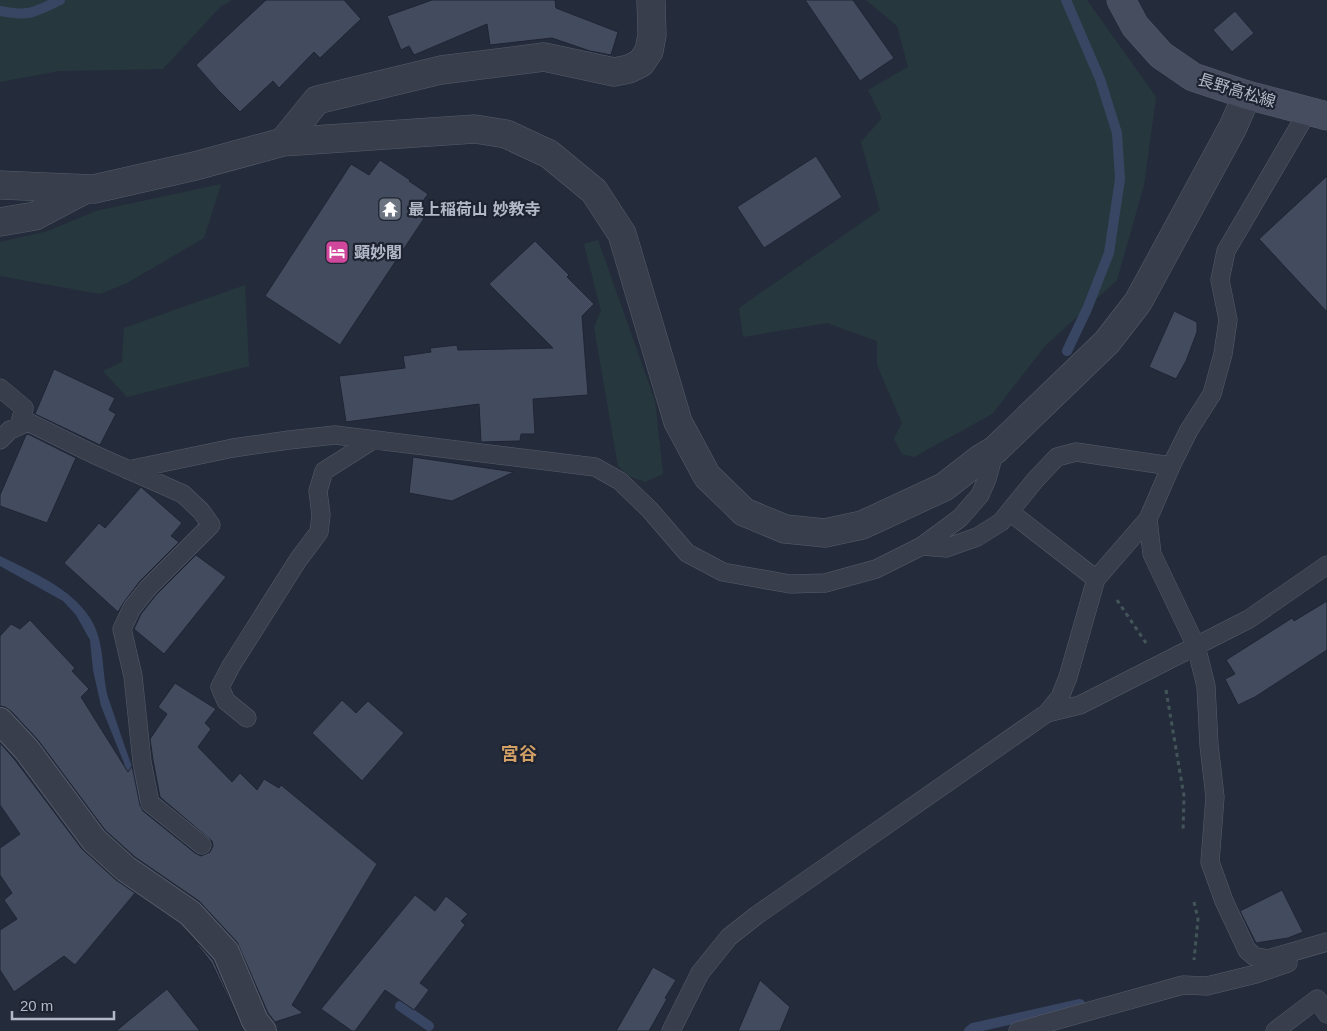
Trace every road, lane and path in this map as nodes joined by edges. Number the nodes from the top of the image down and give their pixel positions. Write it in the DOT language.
graph roads {
  1 [pos="651,0"];
  2 [pos="1121,0"];
  3 [pos="1247,96"];
  4 [pos="1317,114"];
  5 [pos="283,142"];
  6 [pos="0,185"];
  7 [pos="86,189"];
  8 [pos="0,222"];
  9 [pos="0,388"];
  10 [pos="20,426"];
  11 [pos="0,440"];
  12 [pos="373,440"];
  13 [pos="995,450"];
  14 [pos="1171,466"];
  15 [pos="128,470"];
  16 [pos="1010,512"];
  17 [pos="1148,519"];
  18 [pos="922,546"];
  19 [pos="1327,565"];
  20 [pos="1096,579"];
  21 [pos="1196,646"];
  22 [pos="1156,668"];
  23 [pos="1047,713"];
  24 [pos="247,718"];
  25 [pos="0,721"];
  26 [pos="1183,835"];
  27 [pos="202,845"];
  28 [pos="1194,901"];
  29 [pos="1327,942"];
  30 [pos="1327,951"];
  31 [pos="1192,986"];
  32 [pos="1327,1014"];
  33 [pos="263,1031"];
  34 [pos="671,1031"];
  35 [pos="1018,1031"];
  36 [pos="1276,1031"];
  1 -- 5 [label="street"];
  2 -- 3 [label="main road, 長野高松線"];
  3 -- 4 [label="main road, 長野高松線"];
  3 -- 13 [label="street"];
  4 -- 14 [label="lane"];
  5 -- 7 [label="street"];
  5 -- 13 [label="street"];
  6 -- 7 [label="street"];
  7 -- 8 [label="street"];
  9 -- 10 [label="lane"];
  10 -- 11 [label="lane"];
  10 -- 15 [label="lane"];
  12 -- 15 [label="lane"];
  12 -- 18 [label="lane"];
  12 -- 24 [label="lane"];
  13 -- 18 [label="lane"];
  14 -- 16 [label="lane"];
  14 -- 17 [label="lane"];
  15 -- 27 [label="lane"];
  16 -- 18 [label="lane"];
  16 -- 20 [label="lane"];
  17 -- 20 [label="lane"];
  17 -- 21 [label="lane"];
  19 -- 21 [label="lane"];
  20 -- 22 [label="path"];
  20 -- 23 [label="lane"];
  21 -- 22 [label="lane"];
  21 -- 29 [label="lane"];
  22 -- 23 [label="lane"];
  22 -- 26 [label="path"];
  23 -- 34 [label="lane"];
  25 -- 33 [label="street"];
  28 -- 31 [label="path"];
  30 -- 31 [label="lane"];
  31 -- 35 [label="lane"];
  32 -- 36 [label="lane"];
}
